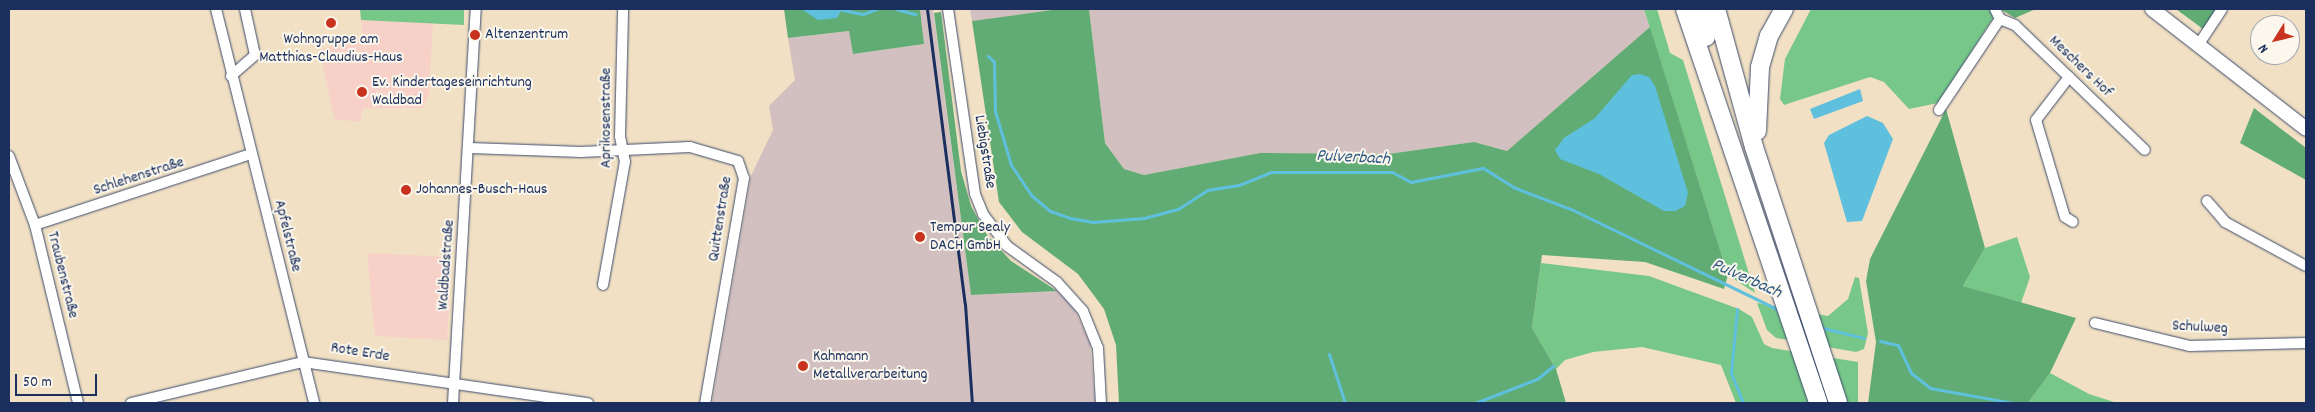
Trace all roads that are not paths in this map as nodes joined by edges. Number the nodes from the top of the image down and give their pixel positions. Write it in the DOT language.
graph roads {
  1 [pos="216,9"];
  2 [pos="244,9"];
  3 [pos="476,9"];
  4 [pos="623,9"];
  5 [pos="948,9"];
  6 [pos="1684,9"];
  7 [pos="1698,9"];
  8 [pos="1716,9"];
  9 [pos="1784,9"];
  10 [pos="1995,9"];
  11 [pos="2152,9"];
  12 [pos="2222,9"];
  13 [pos="2000,19"];
  14 [pos="2199,44"];
  15 [pos="231,76"];
  16 [pos="2069,77"];
  17 [pos="1939,110"];
  18 [pos="2306,129"];
  19 [pos="470,148"];
  20 [pos="623,150"];
  21 [pos="1735,150"];
  22 [pos="2145,150"];
  23 [pos="252,154"];
  24 [pos="9,156"];
  25 [pos="1768,192"];
  26 [pos="2207,201"];
  27 [pos="2073,222"];
  28 [pos="35,225"];
  29 [pos="2306,266"];
  30 [pos="603,285"];
  31 [pos="2095,323"];
  32 [pos="2306,343"];
  33 [pos="303,362"];
  34 [pos="454,384"];
  35 [pos="78,403"];
  36 [pos="131,403"];
  37 [pos="314,403"];
  38 [pos="453,403"];
  39 [pos="588,403"];
  40 [pos="705,403"];
  41 [pos="1100,403"];
  42 [pos="1818,403"];
  43 [pos="1838,403"];
  1 -- 15 [label="street, Apfelstraße"];
  2 -- 15 [label="street"];
  3 -- 19 [label="street, Waldbadstraße"];
  4 -- 20 [label="street, Aprikosenstraße"];
  5 -- 41 [label="street, Liebigstraße"];
  6 -- 21 [label="highway"];
  7 -- 21 [label="highway"];
  8 -- 25 [label="highway"];
  9 -- 25 [label="highway"];
  10 -- 13 [label="street"];
  11 -- 14 [label="main road"];
  12 -- 14 [label="street"];
  13 -- 16 [label="street, Meschers Hof"];
  13 -- 17 [label="street"];
  14 -- 18 [label="main road"];
  15 -- 23 [label="street, Apfelstraße"];
  16 -- 22 [label="street, Meschers Hof"];
  16 -- 27 [label="street"];
  19 -- 20 [label="street, Quittenstraße"];
  19 -- 34 [label="street, Waldbadstraße"];
  20 -- 30 [label="street, Aprikosenstraße"];
  20 -- 40 [label="street, Quittenstraße"];
  21 -- 42 [label="highway"];
  23 -- 28 [label="street, Schlehenstraße"];
  23 -- 33 [label="street, Apfelstraße"];
  24 -- 28 [label="street, Traubenstraße"];
  25 -- 43 [label="highway"];
  26 -- 29 [label="street"];
  28 -- 35 [label="street, Traubenstraße"];
  31 -- 32 [label="street, Schulweg"];
  33 -- 34 [label="street, Rote Erde"];
  33 -- 36 [label="street, Rote Erde"];
  33 -- 37 [label="street, Apfelstraße"];
  34 -- 38 [label="street, Waldbadstraße"];
  34 -- 39 [label="street, Rote Erde"];
}
